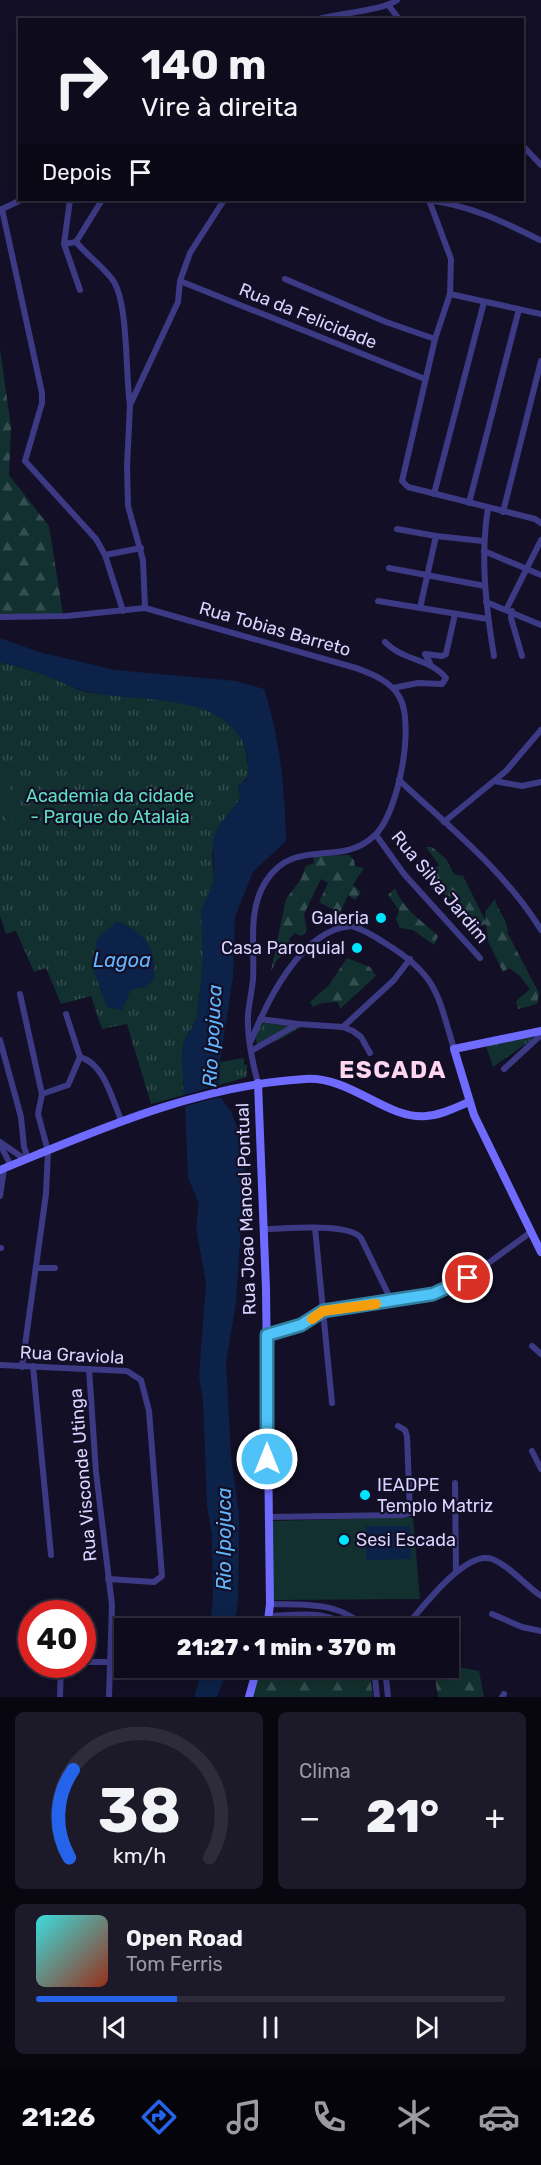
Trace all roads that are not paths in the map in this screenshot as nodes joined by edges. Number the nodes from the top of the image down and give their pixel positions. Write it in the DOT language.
graph roads {
  1 [pos="397,0"];
  2 [pos="389,6"];
  3 [pos="322,18"];
  4 [pos="398,18"];
  5 [pos="524,147"];
  6 [pos="541,165"];
  7 [pos="19,201"];
  8 [pos="70,201"];
  9 [pos="101,201"];
  10 [pos="223,201"];
  11 [pos="428,201"];
  12 [pos="436,201"];
  13 [pos="1,209"];
  14 [pos="540,240"];
  15 [pos="76,242"];
  16 [pos="64,244"];
  17 [pos="285,279"];
  18 [pos="180,281"];
  19 [pos="80,290"];
  20 [pos="450,294"];
  21 [pos="484,302"];
  22 [pos="519,309"];
  23 [pos="541,314"];
  24 [pos="435,339"];
  25 [pos="541,361"];
  26 [pos="425,379"];
  27 [pos="130,405"];
  28 [pos="434,494"];
  29 [pos="469,503"];
  30 [pos="488,508"];
  31 [pos="503,512"];
  32 [pos="540,519"];
  33 [pos="397,529"];
  34 [pos="436,536"];
  35 [pos="541,540"];
  36 [pos="483,541"];
  37 [pos="141,548"];
  38 [pos="483,551"];
  39 [pos="105,555"];
  40 [pos="389,568"];
  41 [pos="528,568"];
  42 [pos="541,575"];
  43 [pos="427,576"];
  44 [pos="485,586"];
  45 [pos="378,601"];
  46 [pos="486,602"];
  47 [pos="145,608"];
  48 [pos="420,608"];
  49 [pos="510,610"];
  50 [pos="123,611"];
  51 [pos="455,614"];
  52 [pos="0,616"];
  53 [pos="488,619"];
  54 [pos="541,625"];
  55 [pos="385,642"];
  56 [pos="494,656"];
  57 [pos="522,656"];
  58 [pos="431,664"];
  59 [pos="393,688"];
  60 [pos="541,730"];
  61 [pos="399,780"];
  62 [pos="494,781"];
  63 [pos="541,782"];
  64 [pos="444,822"];
  65 [pos="376,835"];
  66 [pos="541,930"];
  67 [pos="480,958"];
  68 [pos="410,959"];
  69 [pos="20,994"];
  70 [pos="66,1014"];
  71 [pos="260,1018"];
  72 [pos="298,1024"];
  73 [pos="343,1027"];
  74 [pos="541,1033"];
  75 [pos="0,1040"];
  76 [pos="250,1047"];
  77 [pos="454,1048"];
  78 [pos="370,1053"];
  79 [pos="80,1057"];
  80 [pos="504,1069"];
  81 [pos="258,1083"];
  82 [pos="42,1094"];
  83 [pos="469,1102"];
  84 [pos="122,1122"];
  85 [pos="0,1143"];
  86 [pos="48,1151"];
  87 [pos="27,1159"];
  88 [pos="5,1168"];
  89 [pos="0,1196"];
  90 [pos="315,1228"];
  91 [pos="264,1229"];
  92 [pos="531,1232"];
  93 [pos="541,1252"];
  94 [pos="37,1268"];
  95 [pos="55,1268"];
  96 [pos="392,1302"];
  97 [pos="323,1311"];
  98 [pos="267,1335"];
  99 [pos="532,1346"];
  100 [pos="541,1354"];
  101 [pos="0,1365"];
  102 [pos="33,1366"];
  103 [pos="22,1367"];
  104 [pos="88,1369"];
  105 [pos="332,1403"];
  106 [pos="398,1426"];
  107 [pos="532,1451"];
  108 [pos="541,1469"];
  109 [pos="454,1483"];
  110 [pos="267,1517"];
  111 [pos="51,1556"];
  112 [pos="456,1572"];
  113 [pos="108,1579"];
  114 [pos="541,1596"];
  115 [pos="270,1604"];
  116 [pos="492,1614"];
  117 [pos="269,1616"];
  118 [pos="332,1618"];
  119 [pos="353,1618"];
  120 [pos="414,1618"];
  121 [pos="541,1631"];
  122 [pos="96,1662"];
  123 [pos="110,1662"];
  124 [pos="61,1678"];
  125 [pos="254,1678"];
  126 [pos="375,1678"];
  127 [pos="386,1678"];
  128 [pos="386,1681"];
  129 [pos="376,1682"];
  130 [pos="60,1697"];
  131 [pos="109,1697"];
  132 [pos="249,1697"];
  133 [pos="377,1697"];
  134 [pos="388,1697"];
  1 -- 2 [label="street"];
  2 -- 3 [label="street"];
  2 -- 4 [label="street"];
  5 -- 6 [label="street"];
  7 -- 13 [label="street"];
  8 -- 16 [label="street"];
  9 -- 15 [label="street"];
  10 -- 18 [label="street"];
  11 -- 20 [label="street"];
  12 -- 14 [label="street"];
  13 -- 39 [label="street"];
  15 -- 16 [label="street"];
  15 -- 27 [label="street"];
  16 -- 19 [label="street"];
  17 -- 24 [label="street"];
  18 -- 26 [label="street, Rua da Felicidade"];
  18 -- 27 [label="street"];
  20 -- 21 [label="street"];
  20 -- 24 [label="street"];
  21 -- 22 [label="street"];
  21 -- 28 [label="street"];
  22 -- 23 [label="street"];
  22 -- 29 [label="street"];
  24 -- 26 [label="street"];
  25 -- 31 [label="street"];
  26 -- 28 [label="street"];
  27 -- 37 [label="street"];
  28 -- 29 [label="street"];
  29 -- 30 [label="street"];
  30 -- 31 [label="street"];
  30 -- 36 [label="street"];
  31 -- 32 [label="street"];
  33 -- 34 [label="street"];
  34 -- 36 [label="street"];
  34 -- 43 [label="street"];
  35 -- 41 [label="street"];
  36 -- 38 [label="street"];
  37 -- 39 [label="street"];
  37 -- 47 [label="street"];
  38 -- 41 [label="street"];
  38 -- 44 [label="street"];
  39 -- 50 [label="street"];
  40 -- 43 [label="street"];
  41 -- 42 [label="street"];
  41 -- 49 [label="street"];
  43 -- 44 [label="street"];
  43 -- 48 [label="street"];
  44 -- 46 [label="street"];
  45 -- 48 [label="street"];
  46 -- 49 [label="street"];
  46 -- 53 [label="street"];
  47 -- 50 [label="street"];
  47 -- 59 [label="street, Rua Tobias Barreto"];
  48 -- 51 [label="street"];
  49 -- 54 [label="street"];
  49 -- 57 [label="street"];
  50 -- 52 [label="street"];
  51 -- 53 [label="street"];
  51 -- 58 [label="street"];
  53 -- 56 [label="street"];
  55 -- 58 [label="street"];
  58 -- 59 [label="street"];
  59 -- 61 [label="street"];
  60 -- 62 [label="street"];
  61 -- 64 [label="street"];
  61 -- 65 [label="street"];
  62 -- 63 [label="street"];
  62 -- 64 [label="street"];
  64 -- 66 [label="street"];
  65 -- 67 [label="street, Rua Silva Jardim"];
  65 -- 76 [label="street"];
  68 -- 71 [label="street"];
  68 -- 73 [label="street"];
  68 -- 77 [label="street"];
  69 -- 82 [label="street"];
  70 -- 79 [label="street"];
  71 -- 72 [label="street"];
  71 -- 76 [label="street"];
  72 -- 73 [label="street"];
  72 -- 76 [label="street"];
  73 -- 78 [label="street"];
  74 -- 77 [label="street"];
  74 -- 80 [label="street"];
  75 -- 87 [label="street"];
  76 -- 81 [label="street"];
  77 -- 83 [label="street"];
  79 -- 82 [label="street"];
  79 -- 84 [label="street"];
  81 -- 83 [label="street"];
  81 -- 84 [label="street"];
  81 -- 91 [label="street, Rua Joao Manoel Pontual"];
  82 -- 86 [label="street"];
  83 -- 92 [label="street"];
  84 -- 86 [label="street"];
  85 -- 87 [label="street"];
  85 -- 88 [label="street"];
  86 -- 87 [label="street"];
  86 -- 94 [label="street"];
  87 -- 88 [label="street"];
  88 -- 89 [label="street"];
  90 -- 91 [label="street"];
  90 -- 96 [label="street"];
  90 -- 97 [label="street"];
  91 -- 98 [label="street, Rua Joao Manoel Pontual"];
  92 -- 93 [label="street"];
  92 -- 96 [label="street"];
  94 -- 95 [label="street"];
  94 -- 103 [label="street"];
  96 -- 97 [label="street"];
  97 -- 98 [label="street"];
  97 -- 105 [label="street"];
  98 -- 110 [label="street, Rua Joao Manoel Pontual"];
  99 -- 100 [label="street"];
  101 -- 103 [label="street, Rua Graviola"];
  102 -- 103 [label="street, Rua Graviola"];
  102 -- 104 [label="street, Rua Graviola"];
  102 -- 111 [label="street"];
  104 -- 113 [label="street, Rua Visconde Utinga"];
  104 -- 113 [label="street, Rua Graviola"];
  106 -- 110 [label="street"];
  107 -- 108 [label="street"];
  109 -- 112 [label="street"];
  110 -- 115 [label="street, Rua Joao Manoel Pontual"];
  112 -- 114 [label="street"];
  112 -- 120 [label="street"];
  113 -- 123 [label="street, Rua Visconde Utinga"];
  115 -- 117 [label="street, Rua Joao Manoel Pontual"];
  115 -- 119 [label="street"];
  116 -- 121 [label="street"];
  117 -- 118 [label="street"];
  122 -- 123 [label="street"];
  123 -- 131 [label="street, Rua Visconde Utinga"];
  124 -- 130 [label="street"];
  125 -- 132 [label="street"];
  126 -- 129 [label="street"];
  127 -- 128 [label="street"];
  128 -- 129 [label="street"];
  128 -- 134 [label="street"];
  129 -- 133 [label="street"];
}
